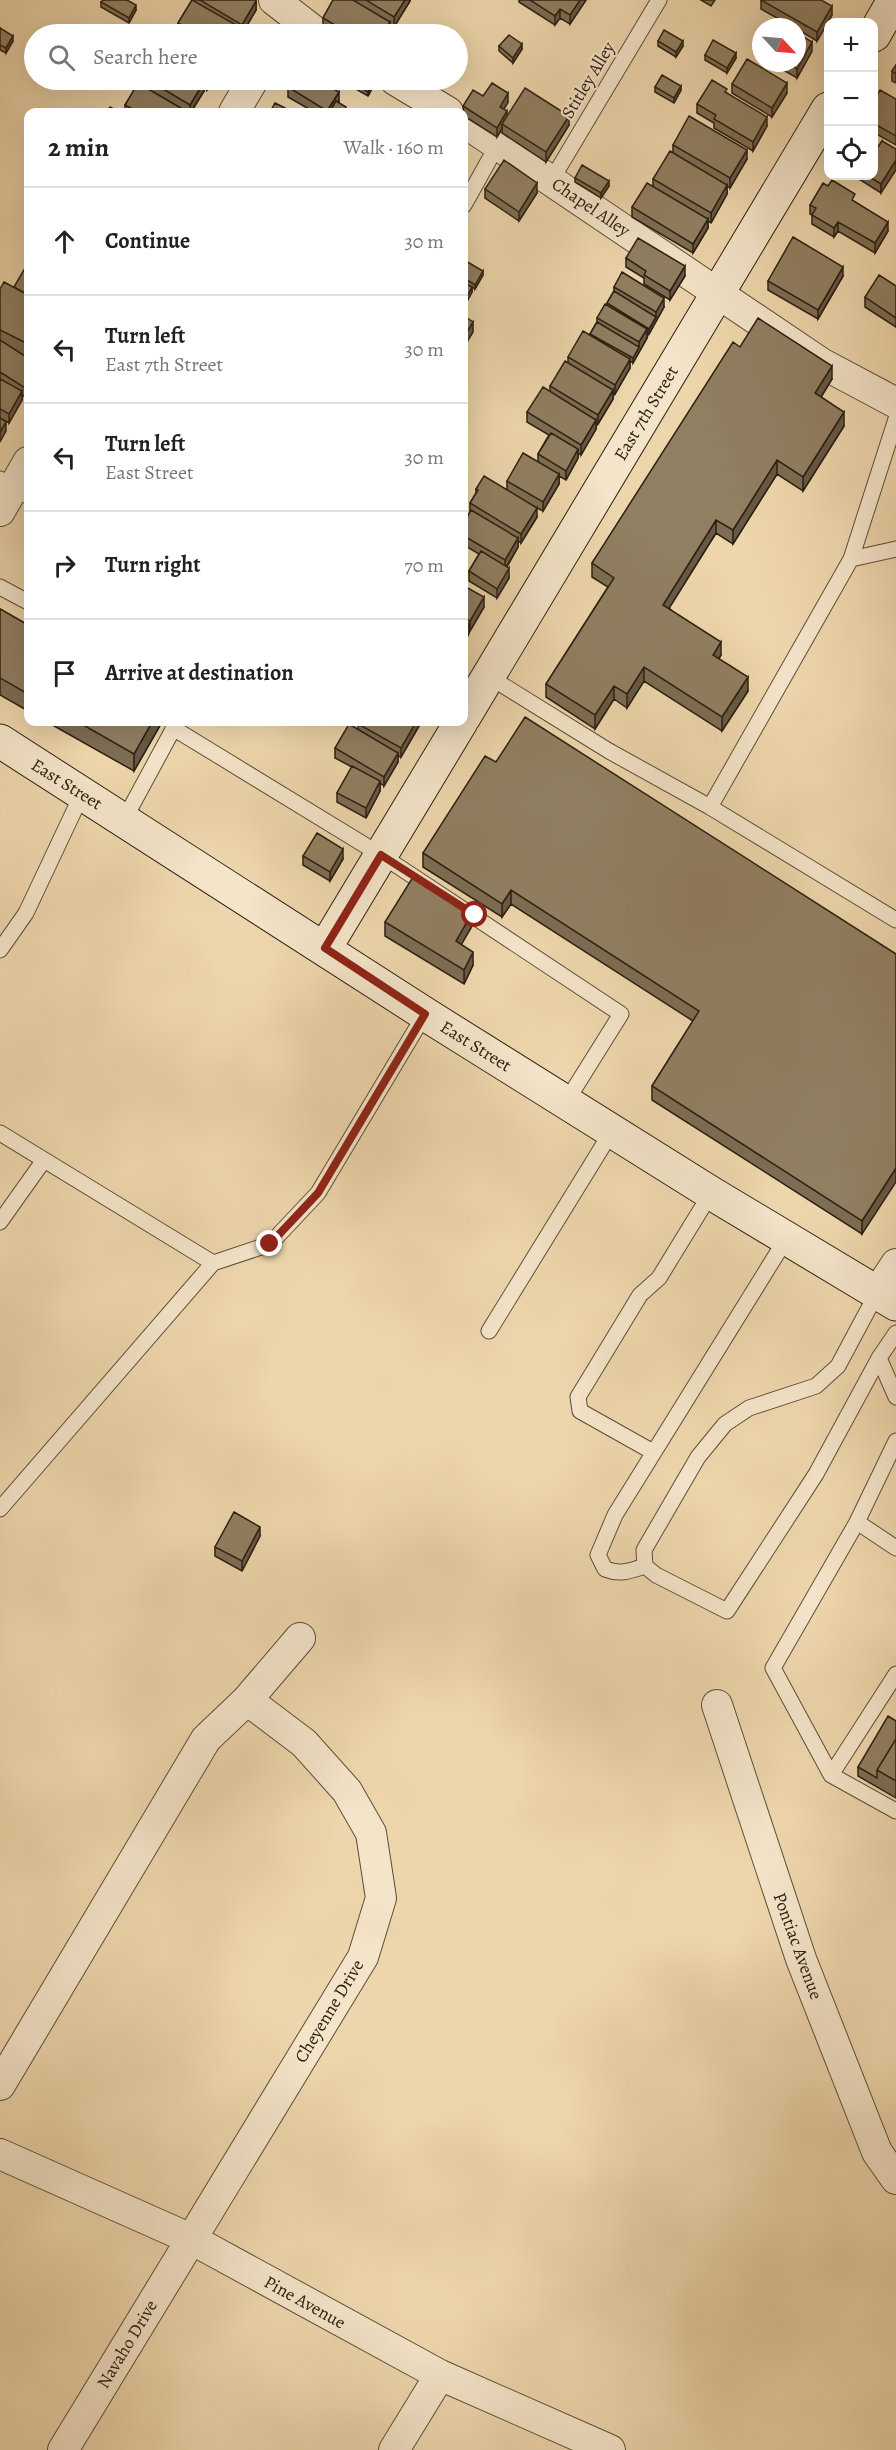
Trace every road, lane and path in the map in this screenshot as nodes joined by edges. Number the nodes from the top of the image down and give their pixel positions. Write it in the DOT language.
graph roads {
  1 [pos="659,0"];
  2 [pos="894,0"];
  3 [pos="286,12"];
  4 [pos="302,24"];
  5 [pos="878,27"];
  6 [pos="247,90"];
  7 [pos="412,90"];
  8 [pos="236,108"];
  9 [pos="441,108"];
  10 [pos="824,116"];
  11 [pos="468,125"];
  12 [pos="498,144"];
  13 [pos="551,181"];
  14 [pos="468,198"];
  15 [pos="718,292"];
  16 [pos="896,403"];
  17 [pos="896,418"];
  18 [pos="896,549"];
  19 [pos="851,559"];
  20 [pos="0,586"];
  21 [pos="24,600"];
  22 [pos="488,676"];
  23 [pos="468,710"];
  24 [pos="174,726"];
  25 [pos="177,726"];
  26 [pos="459,726"];
  27 [pos="0,741"];
  28 [pos="82,794"];
  29 [pos="710,807"];
  30 [pos="124,820"];
  31 [pos="381,855"];
  32 [pos="896,920"];
  33 [pos="325,948"];
  34 [pos="0,950"];
  35 [pos="425,1014"];
  36 [pos="566,1102"];
  37 [pos="612,1131"];
  38 [pos="0,1133"];
  39 [pos="44,1160"];
  40 [pos="711,1193"];
  41 [pos="0,1222"];
  42 [pos="786,1239"];
  43 [pos="213,1263"];
  44 [pos="896,1264"];
  45 [pos="886,1299"];
  46 [pos="489,1331"];
  47 [pos="896,1334"];
  48 [pos="879,1358"];
  49 [pos="896,1397"];
  50 [pos="896,1441"];
  51 [pos="653,1452"];
  52 [pos="0,1509"];
  53 [pos="857,1522"];
  54 [pos="896,1548"];
  55 [pos="645,1566"];
  56 [pos="300,1638"];
  57 [pos="896,1674"];
  58 [pos="247,1700"];
  59 [pos="717,1705"];
  60 [pos="831,1775"];
  61 [pos="896,1811"];
  62 [pos="0,2085"];
  63 [pos="0,2154"];
  64 [pos="896,2179"];
  65 [pos="191,2239"];
  66 [pos="440,2375"];
  67 [pos="63,2450"];
  68 [pos="394,2450"];
  69 [pos="610,2450"];
  1 -- 13 [label="lane, Stitley Alley"];
  2 -- 5 [label="main road"];
  3 -- 4 [label="street"];
  6 -- 8 [label="street"];
  7 -- 9 [label="street"];
  10 -- 15 [label="main road, East 7th Street"];
  11 -- 12 [label="street, Chapel Alley"];
  12 -- 13 [label="street, Chapel Alley"];
  12 -- 14 [label="lane"];
  13 -- 15 [label="street, Chapel Alley"];
  15 -- 16 [label="street, Chapel Alley"];
  15 -- 22 [label="main road, East 7th Street"];
  17 -- 19 [label="lane"];
  18 -- 19 [label="lane"];
  19 -- 29 [label="lane"];
  20 -- 21 [label="lane"];
  22 -- 23 [label="main road, East 7th Street"];
  22 -- 29 [label="lane"];
  24 -- 30 [label="lane"];
  25 -- 31 [label="lane"];
  26 -- 31 [label="main road"];
  27 -- 28 [label="main road, East Street"];
  28 -- 30 [label="main road, East Street"];
  28 -- 34 [label="lane"];
  29 -- 32 [label="lane"];
  30 -- 33 [label="main road, East Street"];
  31 -- 33 [label="main road"];
  31 -- 36 [label="lane"];
  33 -- 35 [label="main road, East Street"];
  35 -- 36 [label="main road, East Street"];
  35 -- 43 [label="lane"];
  36 -- 37 [label="main road, East Street"];
  37 -- 40 [label="main road, East Street"];
  37 -- 46 [label="lane"];
  38 -- 39 [label="lane"];
  39 -- 41 [label="lane"];
  39 -- 43 [label="lane"];
  40 -- 42 [label="main road, East Street"];
  40 -- 51 [label="lane"];
  42 -- 45 [label="main road, East Street"];
  42 -- 51 [label="lane"];
  43 -- 52 [label="lane"];
  44 -- 45 [label="street"];
  45 -- 55 [label="lane"];
  47 -- 48 [label="lane"];
  48 -- 49 [label="lane"];
  48 -- 55 [label="lane"];
  50 -- 53 [label="lane"];
  51 -- 55 [label="lane"];
  53 -- 54 [label="lane"];
  53 -- 60 [label="lane"];
  56 -- 58 [label="street"];
  57 -- 60 [label="lane"];
  58 -- 62 [label="street"];
  58 -- 65 [label="street, Cheyenne Drive"];
  59 -- 64 [label="street, Pontiac Avenue"];
  60 -- 61 [label="lane"];
  63 -- 65 [label="street, Pine Avenue"];
  65 -- 66 [label="street, Pine Avenue"];
  65 -- 67 [label="street, Navaho Drive"];
  66 -- 68 [label="street"];
  66 -- 69 [label="street, Pine Avenue"];
}
